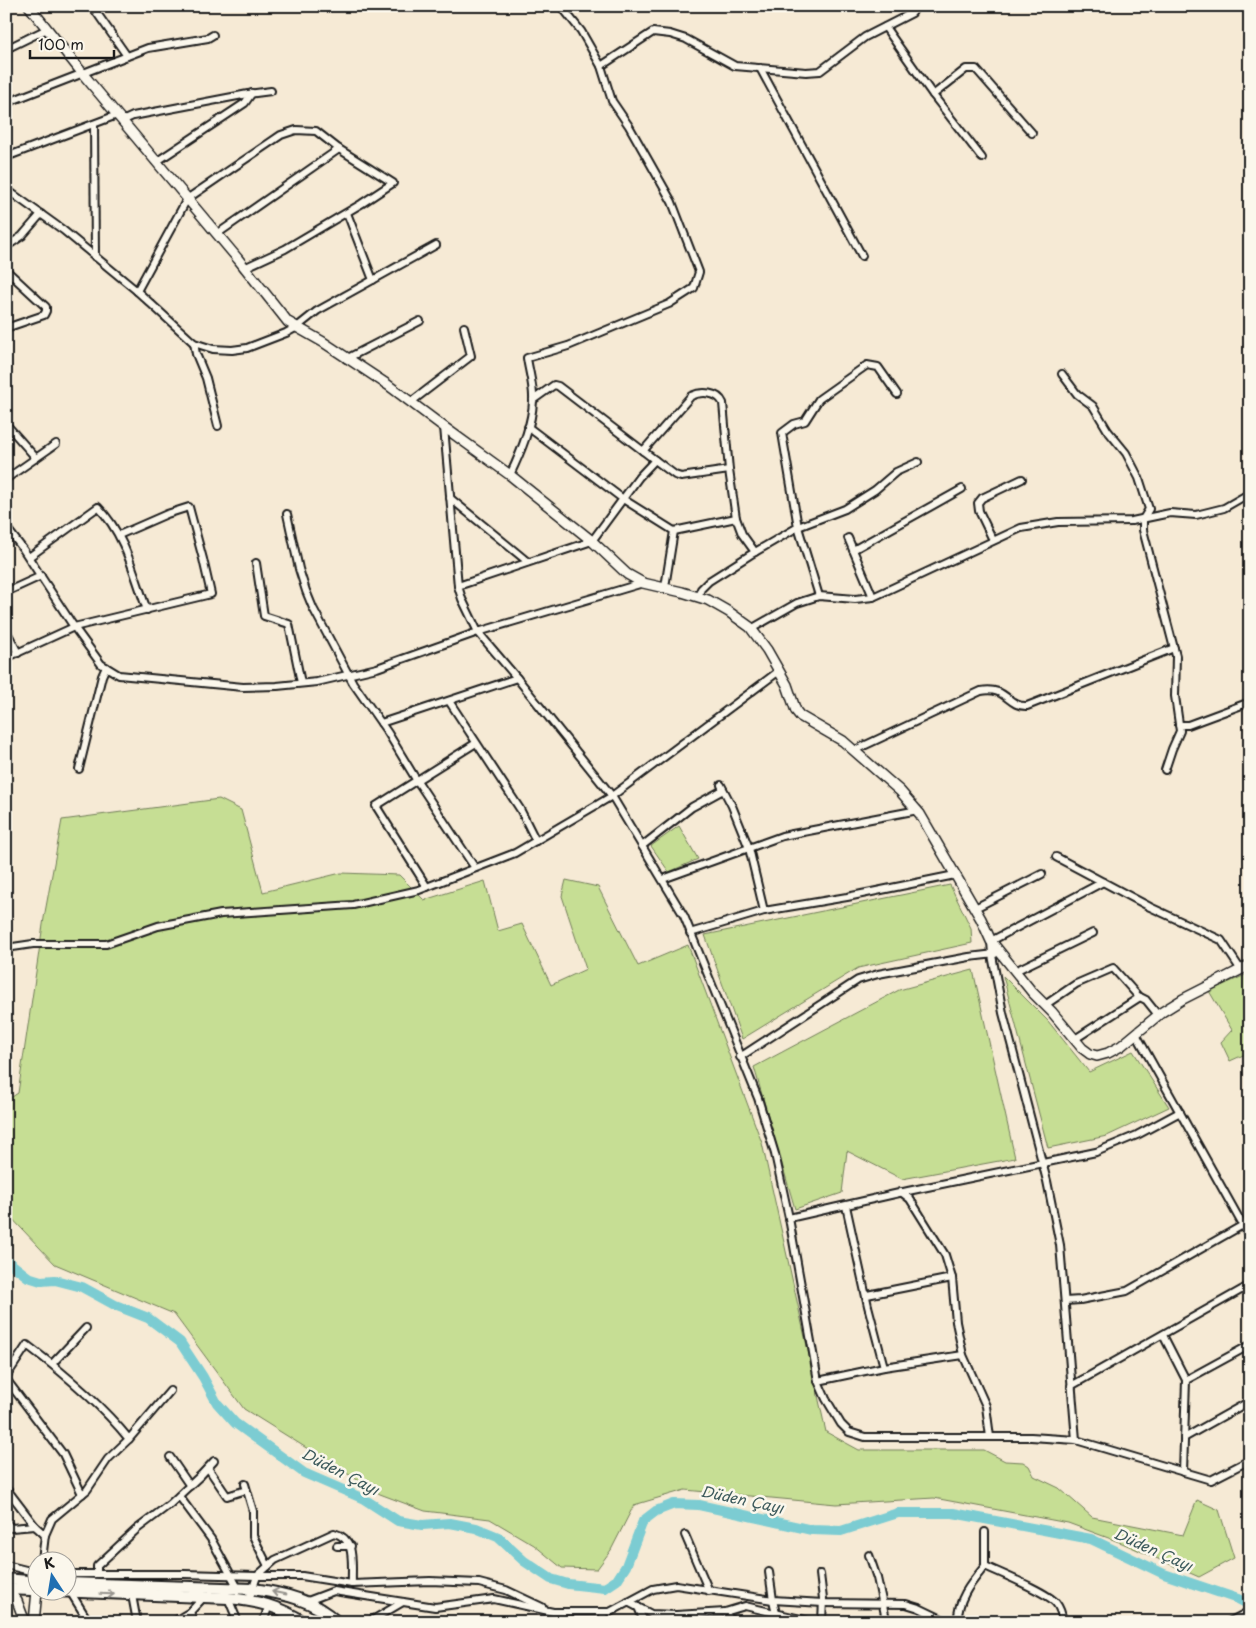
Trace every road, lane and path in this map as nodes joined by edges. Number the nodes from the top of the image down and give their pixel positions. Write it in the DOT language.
graph roads {
  1 [pos="29,6"];
  2 [pos="92,6"];
  3 [pos="561,6"];
  4 [pos="916,6"];
  5 [pos="885,27"];
  6 [pos="47,29"];
  7 [pos="214,35"];
  8 [pos="6,49"];
  9 [pos="127,56"];
  10 [pos="601,66"];
  11 [pos="760,68"];
  12 [pos="83,74"];
  13 [pos="271,91"];
  14 [pos="252,93"];
  15 [pos="934,95"];
  16 [pos="6,103"];
  17 [pos="119,118"];
  18 [pos="94,124"];
  19 [pos="1032,133"];
  20 [pos="338,149"];
  21 [pos="6,157"];
  22 [pos="982,158"];
  23 [pos="156,162"];
  24 [pos="6,189"];
  25 [pos="187,199"];
  26 [pos="347,213"];
  27 [pos="41,214"];
  28 [pos="216,234"];
  29 [pos="436,245"];
  30 [pos="6,247"];
  31 [pos="862,256"];
  32 [pos="95,257"];
  33 [pos="244,268"];
  34 [pos="6,270"];
  35 [pos="373,280"];
  36 [pos="136,291"];
  37 [pos="420,321"];
  38 [pos="297,327"];
  39 [pos="464,327"];
  40 [pos="6,328"];
  41 [pos="194,343"];
  42 [pos="346,359"];
  43 [pos="1062,374"];
  44 [pos="897,394"];
  45 [pos="533,400"];
  46 [pos="411,402"];
  47 [pos="6,424"];
  48 [pos="218,426"];
  49 [pos="444,427"];
  50 [pos="528,427"];
  51 [pos="56,444"];
  52 [pos="643,451"];
  53 [pos="36,458"];
  54 [pos="655,460"];
  55 [pos="918,462"];
  56 [pos="729,470"];
  57 [pos="510,475"];
  58 [pos="6,479"];
  59 [pos="1022,479"];
  60 [pos="962,489"];
  61 [pos="1250,493"];
  62 [pos="450,498"];
  63 [pos="623,499"];
  64 [pos="287,514"];
  65 [pos="736,518"];
  66 [pos="1143,519"];
  67 [pos="6,527"];
  68 [pos="798,527"];
  69 [pos="674,531"];
  70 [pos="119,535"];
  71 [pos="848,538"];
  72 [pos="993,540"];
  73 [pos="592,541"];
  74 [pos="853,550"];
  75 [pos="755,552"];
  76 [pos="29,557"];
  77 [pos="528,562"];
  78 [pos="256,563"];
  79 [pos="41,576"];
  80 [pos="643,583"];
  81 [pos="458,586"];
  82 [pos="665,588"];
  83 [pos="6,592"];
  84 [pos="820,596"];
  85 [pos="698,597"];
  86 [pos="873,597"];
  87 [pos="147,610"];
  88 [pos="74,627"];
  89 [pos="751,629"];
  90 [pos="6,630"];
  91 [pos="478,632"];
  92 [pos="1174,648"];
  93 [pos="18,653"];
  94 [pos="6,658"];
  95 [pos="106,667"];
  96 [pos="779,670"];
  97 [pos="349,674"];
  98 [pos="517,678"];
  99 [pos="301,684"];
  100 [pos="449,701"];
  101 [pos="1250,702"];
  102 [pos="381,723"];
  103 [pos="1179,725"];
  104 [pos="476,743"];
  105 [pos="855,750"];
  106 [pos="79,769"];
  107 [pos="1165,770"];
  108 [pos="416,780"];
  109 [pos="612,796"];
  110 [pos="918,810"];
  111 [pos="536,841"];
  112 [pos="642,846"];
  113 [pos="749,848"];
  114 [pos="1056,856"];
  115 [pos="475,868"];
  116 [pos="1042,874"];
  117 [pos="955,875"];
  118 [pos="662,878"];
  119 [pos="1103,882"];
  120 [pos="427,887"];
  121 [pos="975,908"];
  122 [pos="764,911"];
  123 [pos="690,933"];
  124 [pos="1093,933"];
  125 [pos="991,941"];
  126 [pos="6,948"];
  127 [pos="997,954"];
  128 [pos="1250,965"];
  129 [pos="1241,970"];
  130 [pos="1016,972"];
  131 [pos="1140,997"];
  132 [pos="1045,1005"];
  133 [pos="1158,1015"];
  134 [pos="1136,1034"];
  135 [pos="1076,1039"];
  136 [pos="740,1057"];
  137 [pos="1180,1112"];
  138 [pos="1042,1164"];
  139 [pos="901,1192"];
  140 [pos="846,1206"];
  141 [pos="789,1218"];
  142 [pos="1243,1226"];
  143 [pos="1250,1238"];
  144 [pos="952,1278"];
  145 [pos="1250,1285"];
  146 [pos="867,1296"];
  147 [pos="1065,1301"];
  148 [pos="86,1328"];
  149 [pos="1163,1335"];
  150 [pos="1250,1345"];
  151 [pos="963,1355"];
  152 [pos="52,1364"];
  153 [pos="884,1367"];
  154 [pos="6,1378"];
  155 [pos="1186,1380"];
  156 [pos="818,1381"];
  157 [pos="1071,1386"];
  158 [pos="170,1392"];
  159 [pos="1250,1401"];
  160 [pos="990,1437"];
  161 [pos="1184,1438"];
  162 [pos="130,1439"];
  163 [pos="1076,1440"];
  164 [pos="170,1457"];
  165 [pos="1250,1460"];
  166 [pos="214,1461"];
  167 [pos="208,1468"];
  168 [pos="1183,1472"];
  169 [pos="190,1486"];
  170 [pos="6,1488"];
  171 [pos="82,1494"];
  172 [pos="179,1496"];
  173 [pos="6,1522"];
  174 [pos="35,1526"];
  175 [pos="985,1532"];
  176 [pos="46,1535"];
  177 [pos="685,1535"];
  178 [pos="337,1546"];
  179 [pos="351,1546"];
  180 [pos="44,1550"];
  181 [pos="869,1555"];
  182 [pos="6,1565"];
  183 [pos="268,1566"];
  184 [pos="985,1566"];
  185 [pos="28,1570"];
  186 [pos="769,1572"];
  187 [pos="78,1574"];
  188 [pos="97,1574"];
  189 [pos="820,1574"];
  190 [pos="230,1575"];
  191 [pos="257,1576"];
  192 [pos="6,1579"];
  193 [pos="352,1584"];
  194 [pos="28,1585"];
  195 [pos="78,1588"];
  196 [pos="238,1588"];
  197 [pos="28,1589"];
  198 [pos="78,1589"];
  199 [pos="253,1589"];
  200 [pos="7,1590"];
  201 [pos="710,1591"];
  202 [pos="132,1595"];
  203 [pos="203,1598"];
  204 [pos="228,1598"];
  205 [pos="36,1600"];
  206 [pos="76,1600"];
  207 [pos="250,1600"];
  208 [pos="772,1600"];
  209 [pos="305,1602"];
  210 [pos="403,1602"];
  211 [pos="628,1602"];
  212 [pos="823,1603"];
  213 [pos="269,1604"];
  214 [pos="883,1604"];
  215 [pos="638,1607"];
  216 [pos="1250,1611"];
  217 [pos="190,1612"];
  218 [pos="553,1612"];
  219 [pos="604,1612"];
  220 [pos="725,1612"];
  221 [pos="777,1614"];
  222 [pos="676,1615"];
  223 [pos="886,1619"];
  224 [pos="24,1620"];
  225 [pos="944,1621"];
  226 [pos="958,1621"];
  227 [pos="1231,1621"];
  228 [pos="12,1622"];
  229 [pos="34,1622"];
  230 [pos="89,1622"];
  231 [pos="137,1622"];
  232 [pos="173,1622"];
  233 [pos="194,1622"];
  234 [pos="238,1622"];
  235 [pos="262,1622"];
  236 [pos="304,1622"];
  237 [pos="338,1622"];
  238 [pos="369,1622"];
  239 [pos="602,1622"];
  240 [pos="644,1622"];
  241 [pos="681,1622"];
  242 [pos="732,1622"];
  243 [pos="778,1622"];
  244 [pos="814,1622"];
  245 [pos="822,1622"];
  246 [pos="857,1622"];
  247 [pos="973,1622"];
  248 [pos="1062,1622"];
  1 -- 6 [label="street"];
  2 -- 9 [label="street"];
  3 -- 10 [label="street"];
  4 -- 5 [label="street"];
  5 -- 11 [label="street"];
  5 -- 15 [label="street"];
  6 -- 8 [label="street"];
  6 -- 12 [label="street"];
  7 -- 9 [label="street"];
  9 -- 12 [label="street"];
  10 -- 11 [label="street"];
  10 -- 45 [label="street"];
  11 -- 31 [label="street"];
  12 -- 16 [label="street"];
  12 -- 17 [label="street"];
  13 -- 14 [label="street"];
  14 -- 17 [label="street"];
  14 -- 23 [label="street"];
  15 -- 19 [label="street"];
  15 -- 22 [label="street"];
  17 -- 18 [label="street"];
  17 -- 23 [label="street"];
  18 -- 21 [label="street"];
  18 -- 32 [label="street"];
  20 -- 25 [label="street"];
  20 -- 26 [label="street"];
  20 -- 28 [label="street"];
  23 -- 25 [label="street"];
  24 -- 27 [label="street"];
  25 -- 28 [label="street"];
  25 -- 36 [label="street"];
  26 -- 33 [label="street"];
  26 -- 35 [label="street"];
  27 -- 30 [label="street"];
  27 -- 32 [label="street"];
  28 -- 33 [label="street"];
  29 -- 35 [label="street"];
  32 -- 36 [label="street"];
  33 -- 38 [label="street"];
  34 -- 40 [label="street"];
  35 -- 38 [label="street"];
  36 -- 41 [label="street"];
  37 -- 42 [label="street"];
  38 -- 41 [label="street"];
  38 -- 42 [label="street"];
  39 -- 46 [label="street"];
  41 -- 48 [label="street"];
  42 -- 46 [label="street"];
  43 -- 66 [label="street"];
  44 -- 68 [label="street"];
  45 -- 50 [label="street"];
  45 -- 52 [label="street"];
  46 -- 49 [label="street"];
  47 -- 53 [label="street"];
  49 -- 57 [label="street"];
  49 -- 62 [label="street"];
  50 -- 57 [label="street"];
  50 -- 63 [label="street"];
  51 -- 53 [label="street"];
  52 -- 54 [label="street"];
  52 -- 56 [label="street"];
  53 -- 58 [label="street"];
  54 -- 56 [label="street"];
  54 -- 63 [label="street"];
  55 -- 68 [label="street"];
  56 -- 65 [label="street"];
  57 -- 73 [label="street"];
  59 -- 72 [label="street"];
  60 -- 74 [label="street"];
  61 -- 66 [label="street"];
  62 -- 77 [label="street"];
  62 -- 81 [label="street"];
  63 -- 69 [label="street"];
  63 -- 73 [label="street"];
  64 -- 97 [label="street"];
  65 -- 69 [label="street"];
  65 -- 75 [label="street"];
  66 -- 72 [label="street"];
  66 -- 92 [label="street"];
  67 -- 76 [label="street"];
  68 -- 75 [label="street"];
  68 -- 84 [label="street"];
  69 -- 82 [label="street"];
  70 -- 76 [label="street"];
  70 -- 87 [label="street"];
  70 -- 87 [label="street"];
  71 -- 74 [label="street"];
  72 -- 86 [label="street"];
  73 -- 77 [label="street"];
  73 -- 80 [label="street"];
  74 -- 86 [label="street"];
  75 -- 85 [label="street"];
  76 -- 79 [label="street"];
  77 -- 81 [label="street"];
  78 -- 99 [label="street"];
  79 -- 83 [label="street"];
  79 -- 88 [label="street"];
  80 -- 82 [label="street"];
  80 -- 91 [label="street"];
  81 -- 91 [label="street"];
  82 -- 85 [label="street"];
  84 -- 86 [label="street"];
  84 -- 89 [label="street"];
  85 -- 89 [label="street"];
  87 -- 88 [label="street"];
  88 -- 93 [label="street"];
  88 -- 95 [label="street"];
  89 -- 96 [label="street"];
  90 -- 93 [label="street"];
  91 -- 97 [label="street"];
  91 -- 98 [label="street"];
  92 -- 103 [label="street"];
  92 -- 105 [label="street"];
  93 -- 94 [label="street"];
  95 -- 99 [label="street"];
  95 -- 106 [label="street"];
  96 -- 105 [label="street"];
  96 -- 109 [label="street"];
  97 -- 99 [label="street"];
  97 -- 102 [label="street"];
  98 -- 100 [label="street"];
  98 -- 109 [label="street"];
  100 -- 102 [label="street"];
  100 -- 104 [label="street"];
  101 -- 103 [label="street"];
  102 -- 108 [label="street"];
  103 -- 107 [label="street"];
  104 -- 108 [label="street"];
  104 -- 111 [label="street"];
  105 -- 110 [label="street"];
  108 -- 115 [label="street"];
  108 -- 120 [label="street"];
  109 -- 111 [label="street"];
  109 -- 112 [label="street"];
  110 -- 113 [label="street"];
  110 -- 117 [label="street"];
  111 -- 115 [label="street"];
  112 -- 113 [label="street"];
  112 -- 118 [label="street"];
  113 -- 118 [label="street"];
  113 -- 122 [label="street"];
  114 -- 119 [label="street"];
  115 -- 120 [label="street"];
  116 -- 121 [label="street"];
  117 -- 121 [label="street"];
  117 -- 122 [label="street"];
  118 -- 123 [label="street"];
  119 -- 125 [label="street"];
  119 -- 129 [label="street"];
  120 -- 126 [label="street"];
  121 -- 125 [label="street"];
  122 -- 123 [label="street"];
  123 -- 136 [label="street"];
  124 -- 130 [label="street"];
  125 -- 127 [label="street"];
  127 -- 130 [label="street"];
  127 -- 136 [label="street"];
  127 -- 138 [label="street"];
  128 -- 129 [label="street"];
  129 -- 133 [label="street"];
  130 -- 132 [label="street"];
  131 -- 132 [label="street"];
  131 -- 133 [label="street"];
  131 -- 135 [label="street"];
  132 -- 135 [label="street"];
  133 -- 134 [label="street"];
  134 -- 135 [label="street"];
  134 -- 137 [label="street"];
  136 -- 141 [label="street"];
  137 -- 138 [label="street"];
  137 -- 142 [label="street"];
  138 -- 139 [label="street"];
  138 -- 147 [label="street"];
  139 -- 140 [label="street"];
  139 -- 144 [label="street"];
  140 -- 141 [label="street"];
  140 -- 146 [label="street"];
  141 -- 156 [label="street"];
  142 -- 143 [label="street"];
  142 -- 147 [label="street"];
  144 -- 146 [label="street"];
  144 -- 151 [label="street"];
  145 -- 149 [label="street"];
  146 -- 153 [label="street"];
  147 -- 157 [label="street"];
  148 -- 152 [label="street"];
  149 -- 155 [label="street"];
  149 -- 157 [label="street"];
  150 -- 155 [label="street"];
  151 -- 153 [label="street"];
  151 -- 160 [label="street"];
  152 -- 154 [label="street"];
  152 -- 162 [label="street"];
  153 -- 156 [label="street"];
  154 -- 171 [label="street"];
  155 -- 161 [label="street"];
  156 -- 160 [label="street"];
  157 -- 163 [label="street"];
  158 -- 162 [label="street"];
  159 -- 161 [label="street"];
  160 -- 163 [label="street"];
  161 -- 168 [label="street"];
  162 -- 171 [label="street"];
  163 -- 168 [label="street"];
  164 -- 169 [label="street"];
  165 -- 168 [label="street"];
  166 -- 167 [label="street"];
  167 -- 169 [label="street"];
  167 -- 183 [label="street"];
  169 -- 172 [label="street"];
  170 -- 174 [label="street"];
  171 -- 176 [label="street"];
  172 -- 188 [label="street"];
  172 -- 190 [label="street"];
  173 -- 174 [label="street"];
  174 -- 176 [label="street"];
  175 -- 184 [label="street"];
  176 -- 180 [label="street"];
  177 -- 201 [label="street"];
  178 -- 179 [label="street"];
  179 -- 183 [label="street"];
  179 -- 193 [label="street"];
  181 -- 214 [label="street"];
  182 -- 185 [label="street"];
  183 -- 191 [label="street"];
  184 -- 226 [label="street"];
  184 -- 248 [label="street"];
  186 -- 208 [label="street"];
  187 -- 188 [label="street"];
  188 -- 190 [label="street"];
  189 -- 212 [label="street"];
  190 -- 191 [label="street"];
  190 -- 196 [label="street"];
  191 -- 193 [label="street"];
  191 -- 199 [label="street"];
  192 -- 194 [label="main road"];
  193 -- 218 [label="street"];
  195 -- 196 [label="main road"];
  196 -- 199 [label="main road"];
  197 -- 200 [label="main road"];
  198 -- 202 [label="main road, one-way"];
  199 -- 207 [label="street"];
  209 -- 199 [label="main road, one-way"];
  200 -- 224 [label="street"];
  201 -- 208 [label="street"];
  201 -- 211 [label="street"];
  202 -- 203 [label="main road"];
  202 -- 231 [label="street"];
  203 -- 204 [label="main road"];
  203 -- 217 [label="street"];
  204 -- 207 [label="main road"];
  204 -- 234 [label="street"];
  205 -- 229 [label="street"];
  206 -- 230 [label="street"];
  207 -- 213 [label="main road"];
  208 -- 212 [label="street"];
  208 -- 221 [label="street"];
  209 -- 210 [label="street"];
  209 -- 237 [label="main road"];
  210 -- 218 [label="street"];
  210 -- 238 [label="street"];
  211 -- 215 [label="street"];
  211 -- 219 [label="street"];
  212 -- 214 [label="street"];
  212 -- 245 [label="street"];
  213 -- 235 [label="street"];
  213 -- 236 [label="main road"];
  214 -- 223 [label="street"];
  214 -- 225 [label="street"];
  215 -- 222 [label="street"];
  215 -- 240 [label="street"];
  216 -- 227 [label="street"];
  217 -- 232 [label="street"];
  217 -- 233 [label="street"];
  218 -- 219 [label="street"];
  219 -- 239 [label="street"];
  220 -- 221 [label="street"];
  220 -- 222 [label="street"];
  220 -- 242 [label="street"];
  221 -- 243 [label="street"];
  221 -- 244 [label="street"];
  222 -- 241 [label="street"];
  223 -- 225 [label="street"];
  223 -- 246 [label="street"];
  224 -- 228 [label="street"];
  225 -- 226 [label="street"];
  226 -- 247 [label="street"];
}
